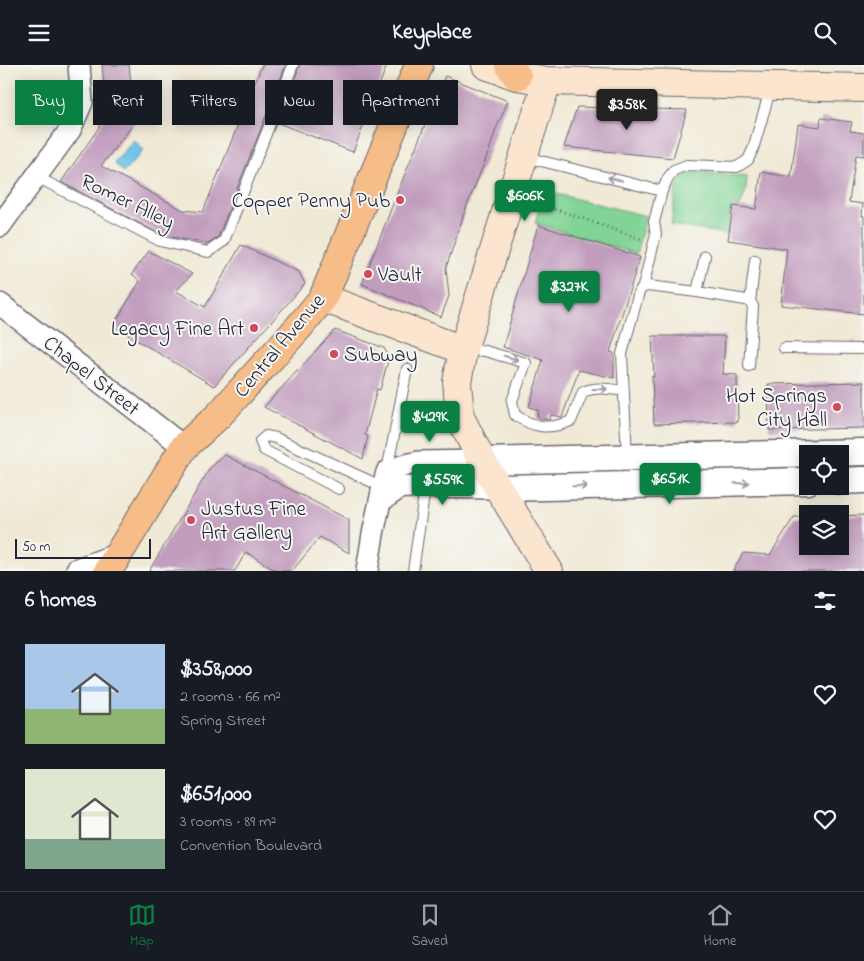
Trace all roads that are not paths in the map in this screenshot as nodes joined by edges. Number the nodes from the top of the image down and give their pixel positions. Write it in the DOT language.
graph roads {
  1 [pos="79,65"];
  2 [pos="293,65"];
  3 [pos="419,65"];
  4 [pos="486,65"];
  5 [pos="513,70"];
  6 [pos="547,81"];
  7 [pos="771,87"];
  8 [pos="864,88"];
  9 [pos="523,157"];
  10 [pos="37,177"];
  11 [pos="662,191"];
  12 [pos="0,226"];
  13 [pos="705,256"];
  14 [pos="755,260"];
  15 [pos="643,287"];
  16 [pos="697,293"];
  17 [pos="323,298"];
  18 [pos="750,302"];
  19 [pos="0,304"];
  20 [pos="784,348"];
  21 [pos="864,349"];
  22 [pos="463,350"];
  23 [pos="749,366"];
  24 [pos="407,369"];
  25 [pos="624,391"];
  26 [pos="184,447"];
  27 [pos="864,452"];
  28 [pos="627,457"];
  29 [pos="482,461"];
  30 [pos="864,480"];
  31 [pos="799,481"];
  32 [pos="849,481"];
  33 [pos="383,487"];
  34 [pos="425,488"];
  35 [pos="500,488"];
  36 [pos="339,489"];
  37 [pos="113,564"];
  38 [pos="79,571"];
  39 [pos="367,571"];
  40 [pos="413,571"];
  41 [pos="549,571"];
  1 -- 10 [label="street"];
  2 -- 10 [label="lane, Romer Alley"];
  3 -- 17 [label="main road, Central Avenue"];
  4 -- 5 [label="main road"];
  5 -- 6 [label="main road"];
  6 -- 7 [label="main road"];
  6 -- 9 [label="main road"];
  7 -- 8 [label="main road"];
  7 -- 11 [label="lane"];
  11 -- 9 [label="lane, one-way"];
  9 -- 22 [label="main road"];
  10 -- 12 [label="street"];
  11 -- 15 [label="lane"];
  13 -- 16 [label="lane"];
  14 -- 18 [label="lane"];
  15 -- 16 [label="lane"];
  15 -- 25 [label="lane"];
  16 -- 18 [label="lane"];
  17 -- 22 [label="main road"];
  17 -- 26 [label="main road, Central Avenue"];
  18 -- 23 [label="lane"];
  19 -- 26 [label="street, Chapel Street"];
  20 -- 21 [label="lane"];
  22 -- 25 [label="lane, one-way"];
  22 -- 29 [label="main road"];
  24 -- 33 [label="lane"];
  25 -- 28 [label="lane"];
  26 -- 37 [label="main road, Central Avenue"];
  27 -- 28 [label="street"];
  28 -- 29 [label="street"];
  29 -- 33 [label="street"];
  29 -- 35 [label="main road"];
  30 -- 32 [label="street"];
  35 -- 31 [label="street, one-way"];
  33 -- 34 [label="street"];
  33 -- 36 [label="lane"];
  33 -- 39 [label="street"];
  34 -- 35 [label="street"];
  34 -- 40 [label="lane"];
  35 -- 41 [label="main road"];
  37 -- 38 [label="street"];
}
